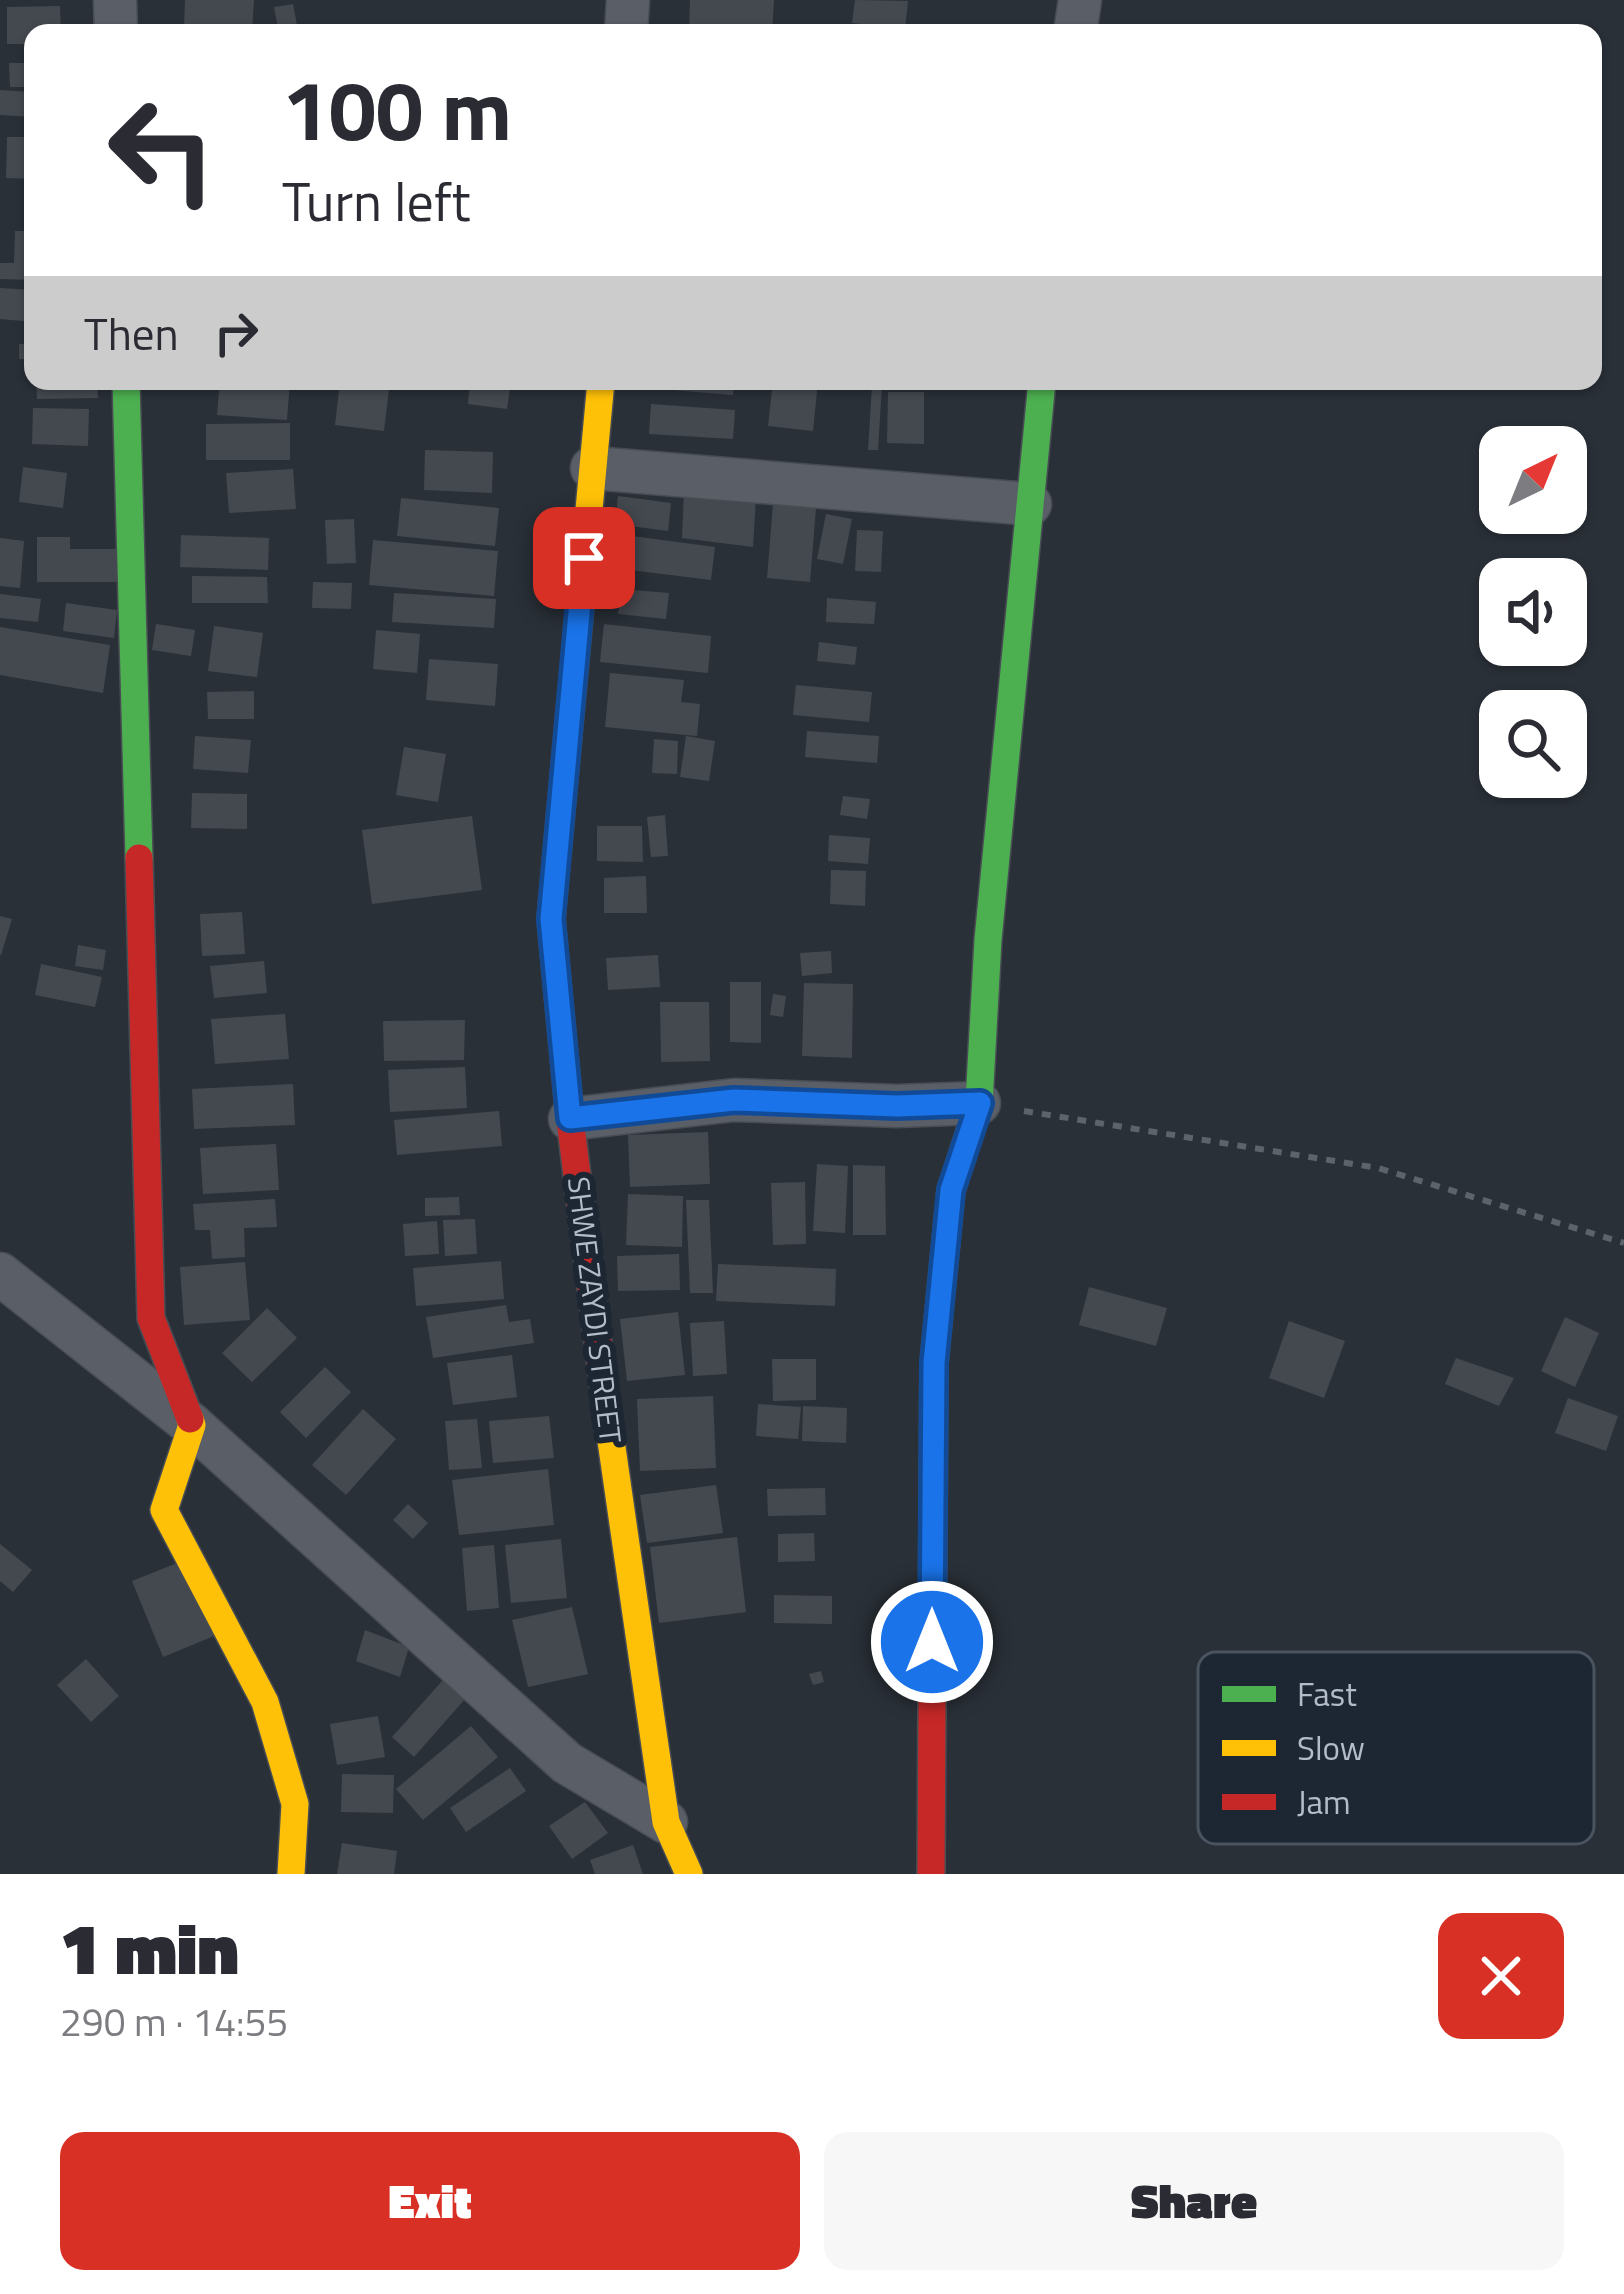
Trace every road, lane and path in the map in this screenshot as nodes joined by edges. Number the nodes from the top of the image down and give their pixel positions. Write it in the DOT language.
graph roads {
  1 [pos="126,390"];
  2 [pos="600,390"];
  3 [pos="1041,390"];
  4 [pos="592,468"];
  5 [pos="1030,504"];
  6 [pos="980,1103"];
  7 [pos="570,1118"];
  8 [pos="1624,1244"];
  9 [pos="0,1274"];
  10 [pos="192,1425"];
  11 [pos="666,1822"];
  12 [pos="291,1874"];
  13 [pos="689,1874"];
  14 [pos="931,1874"];
  1 -- 10 [label="street"];
  2 -- 4 [label="street, SHWE ZAYDI STREET"];
  3 -- 5 [label="street"];
  4 -- 5 [label="street"];
  4 -- 7 [label="street, SHWE ZAYDI STREET"];
  5 -- 6 [label="street"];
  6 -- 7 [label="street"];
  6 -- 8 [label="path"];
  6 -- 14 [label="street"];
  7 -- 11 [label="street, SHWE ZAYDI STREET"];
  9 -- 10 [label="street"];
  10 -- 11 [label="street"];
  10 -- 12 [label="street"];
  11 -- 13 [label="street, SHWE ZAYDI STREET"];
}
